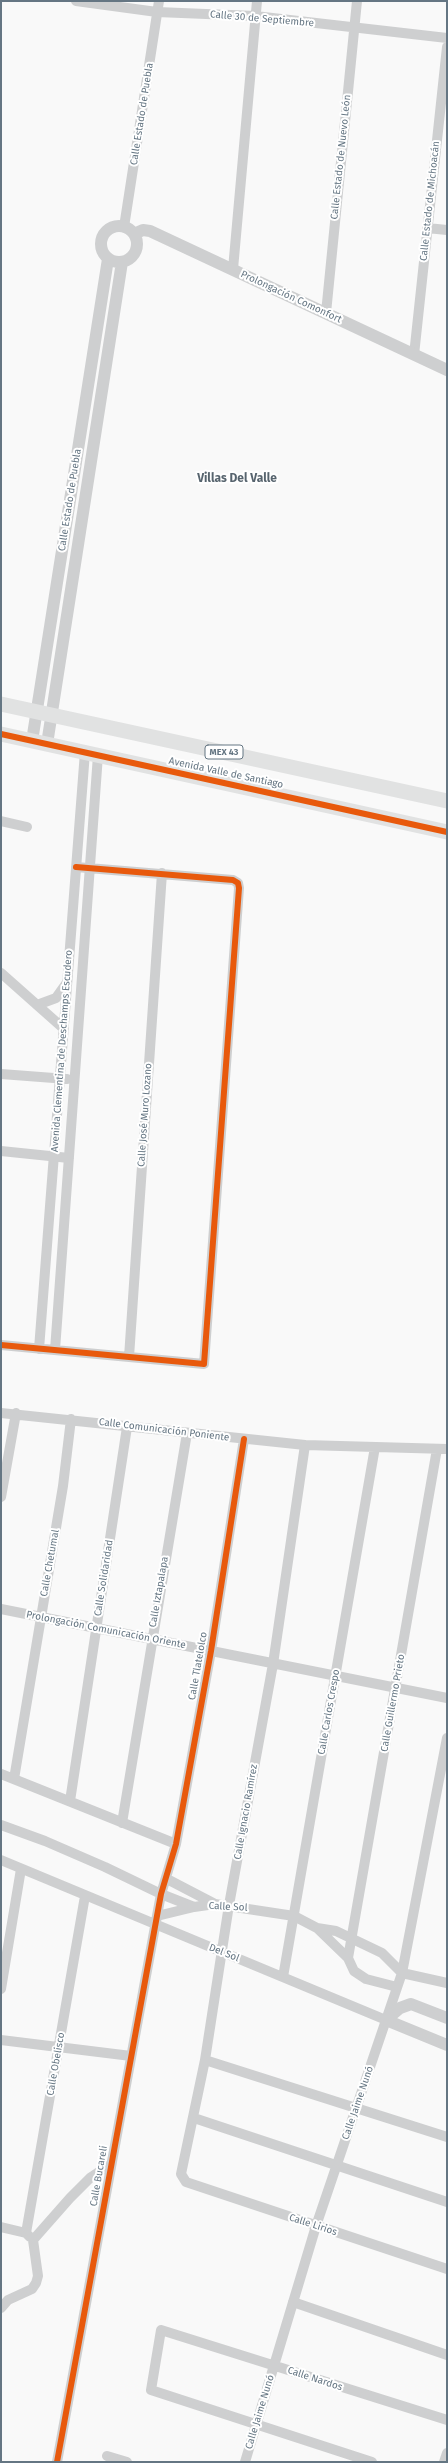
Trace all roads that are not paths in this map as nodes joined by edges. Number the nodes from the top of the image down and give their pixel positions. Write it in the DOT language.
graph roads {
  1 [pos="76,1"];
  2 [pos="80,1"];
  3 [pos="159,1"];
  4 [pos="257,1"];
  5 [pos="357,1"];
  6 [pos="157,12"];
  7 [pos="256,16"];
  8 [pos="354,27"];
  9 [pos="447,38"];
  10 [pos="447,47"];
  11 [pos="427,228"];
  12 [pos="129,230"];
  13 [pos="447,230"];
  14 [pos="108,259"];
  15 [pos="122,262"];
  16 [pos="233,269"];
  17 [pos="326,313"];
  18 [pos="414,354"];
  19 [pos="447,370"];
  20 [pos="1,704"];
  21 [pos="37,712"];
  22 [pos="52,715"];
  23 [pos="1,734"];
  24 [pos="32,741"];
  25 [pos="47,744"];
  26 [pos="92,754"];
  27 [pos="447,800"];
  28 [pos="1,821"];
  29 [pos="27,827"];
  30 [pos="447,832"];
  31 [pos="76,867"];
  32 [pos="90,868"];
  33 [pos="162,874"];
  34 [pos="1,973"];
  35 [pos="67,982"];
  36 [pos="37,1005"];
  37 [pos="63,1028"];
  38 [pos="1,1074"];
  39 [pos="60,1079"];
  40 [pos="74,1080"];
  41 [pos="1,1151"];
  42 [pos="54,1157"];
  43 [pos="69,1158"];
  44 [pos="1,1345"];
  45 [pos="39,1349"];
  46 [pos="55,1350"];
  47 [pos="129,1357"];
  48 [pos="1,1413"];
  49 [pos="16,1414"];
  50 [pos="71,1419"];
  51 [pos="127,1427"];
  52 [pos="187,1433"];
  53 [pos="244,1439"];
  54 [pos="304,1446"];
  55 [pos="375,1447"];
  56 [pos="442,1449"];
  57 [pos="1,1497"];
  58 [pos="1,1609"];
  59 [pos="40,1617"];
  60 [pos="96,1628"];
  61 [pos="151,1639"];
  62 [pos="210,1651"];
  63 [pos="273,1664"];
  64 [pos="335,1676"];
  65 [pos="395,1688"];
  66 [pos="447,1698"];
  67 [pos="447,1738"];
  68 [pos="1,1774"];
  69 [pos="14,1779"];
  70 [pos="70,1801"];
  71 [pos="122,1823"];
  72 [pos="1,1825"];
  73 [pos="176,1844"];
  74 [pos="1,1860"];
  75 [pos="21,1869"];
  76 [pos="166,1879"];
  77 [pos="161,1894"];
  78 [pos="86,1896"];
  79 [pos="215,1904"];
  80 [pos="229,1905"];
  81 [pos="194,1907"];
  82 [pos="294,1916"];
  83 [pos="156,1920"];
  84 [pos="317,1928"];
  85 [pos="351,1938"];
  86 [pos="222,1952"];
  87 [pos="348,1958"];
  88 [pos="402,1973"];
  89 [pos="283,1977"];
  90 [pos="447,1983"];
  91 [pos="397,1987"];
  92 [pos="1,1989"];
  93 [pos="447,2018"];
  94 [pos="386,2020"];
  95 [pos="1,2040"];
  96 [pos="447,2045"];
  97 [pos="59,2048"];
  98 [pos="131,2056"];
  99 [pos="205,2060"];
  100 [pos="356,2108"];
  101 [pos="194,2118"];
  102 [pos="447,2137"];
  103 [pos="111,2164"];
  104 [pos="336,2166"];
  105 [pos="182,2177"];
  106 [pos="447,2202"];
  107 [pos="316,2226"];
  108 [pos="1,2227"];
  109 [pos="29,2236"];
  110 [pos="447,2268"];
  111 [pos="293,2302"];
  112 [pos="1,2308"];
  113 [pos="447,2355"];
  114 [pos="274,2366"];
  115 [pos="447,2420"];
  116 [pos="256,2424"];
  117 [pos="447,2453"];
  118 [pos="107,2456"];
  119 [pos="57,2462"];
  120 [pos="128,2462"];
  121 [pos="245,2462"];
  122 [pos="372,2462"];
  123 [pos="444,2462"];
  1 -- 2 [label="street, Calle 30 de Septiembre"];
  2 -- 6 [label="street, Calle 30 de Septiembre"];
  3 -- 6 [label="street, Calle Estado de Puebla"];
  4 -- 7 [label="street"];
  5 -- 8 [label="street, Calle Estado de Nuevo León"];
  6 -- 7 [label="street, Calle 30 de Septiembre"];
  6 -- 12 [label="street, Calle Estado de Puebla"];
  7 -- 8 [label="street, Calle 30 de Septiembre"];
  7 -- 16 [label="street"];
  8 -- 9 [label="street, Calle 30 de Septiembre"];
  8 -- 17 [label="street, Calle Estado de Nuevo León"];
  10 -- 11 [label="street, Calle Estado de Michoacán"];
  11 -- 13 [label="street"];
  11 -- 18 [label="street, Calle Estado de Michoacán"];
  12 -- 14 [label="street"];
  12 -- 15 [label="street"];
  12 -- 16 [label="street, Prolongación Comonfort"];
  14 -- 15 [label="street"];
  14 -- 21 [label="street, Calle Estado de Puebla"];
  15 -- 22 [label="street, Calle Estado de Puebla"];
  16 -- 17 [label="street, Prolongación Comonfort"];
  17 -- 18 [label="street, Prolongación Comonfort"];
  18 -- 19 [label="street, Prolongación Comonfort"];
  20 -- 21 [label="main road, Avenida Valle de Santiago / MEX 43"];
  21 -- 22 [label="main road, Avenida Valle de Santiago / MEX 43"];
  21 -- 24 [label="street, Calle Estado de Puebla"];
  22 -- 25 [label="street, Calle Estado de Puebla"];
  22 -- 27 [label="main road, Avenida Valle de Santiago / MEX 43"];
  23 -- 24 [label="main road, Avenida Valle de Santiago"];
  24 -- 25 [label="main road, Avenida Valle de Santiago"];
  25 -- 26 [label="main road, Avenida Valle de Santiago"];
  26 -- 30 [label="main road, Avenida Valle de Santiago"];
  26 -- 31 [label="street, Avenida Clementina de Deschamps Escudero"];
  26 -- 32 [label="street, Avenida Clementina de Deschamps Escudero"];
  28 -- 29 [label="street"];
  31 -- 32 [label="street"];
  31 -- 35 [label="street, Avenida Clementina de Deschamps Escudero"];
  32 -- 33 [label="street"];
  32 -- 40 [label="street, Avenida Clementina de Deschamps Escudero"];
  33 -- 47 [label="street, Calle José Muro Lozano"];
  33 -- 47 [label="street"];
  34 -- 36 [label="street"];
  35 -- 36 [label="street"];
  35 -- 37 [label="street, Avenida Clementina de Deschamps Escudero"];
  36 -- 37 [label="street"];
  37 -- 39 [label="street, Avenida Clementina de Deschamps Escudero"];
  38 -- 39 [label="street"];
  39 -- 40 [label="street"];
  39 -- 42 [label="street, Avenida Clementina de Deschamps Escudero"];
  40 -- 43 [label="street, Avenida Clementina de Deschamps Escudero"];
  41 -- 42 [label="street"];
  42 -- 43 [label="street"];
  42 -- 45 [label="street, Avenida Clementina de Deschamps Escudero"];
  43 -- 46 [label="street, Avenida Clementina de Deschamps Escudero"];
  44 -- 45 [label="street"];
  45 -- 46 [label="street"];
  46 -- 47 [label="street"];
  48 -- 49 [label="street, Calle Comunicación Poniente"];
  49 -- 50 [label="street, Calle Comunicación Poniente"];
  49 -- 57 [label="street"];
  50 -- 51 [label="street, Calle Comunicación Poniente"];
  50 -- 59 [label="street, Calle Chetumal"];
  51 -- 52 [label="street, Calle Comunicación Poniente"];
  51 -- 60 [label="street, Calle Solidaridad"];
  52 -- 53 [label="street, Calle Comunicación Poniente"];
  52 -- 61 [label="street, Calle Iztapalapa"];
  53 -- 54 [label="street, Calle Comunicación Poniente"];
  53 -- 62 [label="street, Calle Tlatelolco"];
  54 -- 55 [label="street, Calle Comunicación Poniente"];
  54 -- 63 [label="street, Calle Ignacio Ramírez"];
  55 -- 56 [label="street, Calle Comunicación Poniente"];
  55 -- 64 [label="street, Calle Carlos Crespo"];
  56 -- 65 [label="street, Calle Guillermo Prieto"];
  58 -- 59 [label="street, Prolongación Comunicación Oriente"];
  59 -- 60 [label="street, Prolongación Comunicación Oriente"];
  59 -- 69 [label="street, Calle Chetumal"];
  60 -- 61 [label="street, Prolongación Comunicación Oriente"];
  60 -- 70 [label="street, Calle Solidaridad"];
  61 -- 62 [label="street, Prolongación Comunicación Oriente"];
  61 -- 71 [label="street, Calle Iztapalapa"];
  62 -- 63 [label="street, Prolongación Comunicación Oriente"];
  62 -- 73 [label="street, Calle Tlatelolco"];
  63 -- 64 [label="street, Prolongación Comunicación Oriente"];
  63 -- 80 [label="street, Calle Ignacio Ramírez"];
  64 -- 65 [label="street, Prolongación Comunicación Oriente"];
  64 -- 82 [label="street, Calle Carlos Crespo"];
  65 -- 66 [label="street, Prolongación Comunicación Oriente"];
  65 -- 85 [label="street, Calle Guillermo Prieto"];
  67 -- 88 [label="street, Calle Jaime Nunó"];
  68 -- 69 [label="street"];
  69 -- 70 [label="street"];
  70 -- 71 [label="street"];
  71 -- 73 [label="street"];
  72 -- 77 [label="street, Calle Sol"];
  73 -- 76 [label="street, Calle Tlatelolco"];
  74 -- 75 [label="street, Del Sol"];
  75 -- 78 [label="street, Del Sol"];
  75 -- 92 [label="street"];
  76 -- 77 [label="street, Calle Tlatelolco"];
  76 -- 79 [label="street"];
  77 -- 81 [label="street, Calle Sol"];
  77 -- 83 [label="street, Calle Bucareli"];
  78 -- 83 [label="street, Del Sol"];
  78 -- 97 [label="street, Calle Obelisco"];
  79 -- 80 [label="street, Calle Sol"];
  79 -- 81 [label="street, Calle Sol"];
  80 -- 82 [label="street, Calle Sol"];
  80 -- 86 [label="street, Calle Ignacio Ramírez"];
  81 -- 83 [label="street"];
  82 -- 84 [label="street, Calle Sol"];
  82 -- 89 [label="street, Calle Carlos Crespo"];
  83 -- 86 [label="street, Del Sol"];
  83 -- 98 [label="street, Calle Bucareli"];
  84 -- 85 [label="street"];
  84 -- 87 [label="street, Calle Sol"];
  85 -- 87 [label="street, Calle Guillermo Prieto"];
  85 -- 88 [label="street"];
  86 -- 89 [label="street, Del Sol"];
  86 -- 99 [label="street, Calle Ignacio Ramírez"];
  87 -- 91 [label="street, Calle Sol"];
  88 -- 90 [label="street"];
  88 -- 91 [label="street, Calle Jaime Nunó"];
  89 -- 94 [label="street, Del Sol"];
  91 -- 94 [label="street, Calle Jaime Nunó"];
  93 -- 94 [label="street"];
  94 -- 96 [label="street, Del Sol"];
  94 -- 100 [label="street, Calle Jaime Nunó"];
  95 -- 97 [label="street"];
  97 -- 98 [label="street"];
  97 -- 109 [label="street, Calle Obelisco"];
  98 -- 103 [label="street, Calle Bucareli"];
  99 -- 100 [label="street"];
  99 -- 101 [label="street, Calle Ignacio Ramírez"];
  100 -- 102 [label="street"];
  100 -- 104 [label="street, Calle Jaime Nunó"];
  101 -- 104 [label="street"];
  101 -- 105 [label="street, Calle Ignacio Ramírez"];
  103 -- 109 [label="street"];
  103 -- 119 [label="street, Calle Bucareli"];
  104 -- 106 [label="street"];
  104 -- 107 [label="street, Calle Jaime Nunó"];
  105 -- 107 [label="street, Calle Lirios"];
  107 -- 110 [label="street, Calle Lirios"];
  107 -- 111 [label="street, Calle Jaime Nunó"];
  108 -- 109 [label="street"];
  109 -- 112 [label="street, Calle Obelisco"];
  111 -- 113 [label="street"];
  111 -- 114 [label="street, Calle Jaime Nunó"];
  114 -- 115 [label="street, Calle Nardos"];
  114 -- 116 [label="street, Calle Jaime Nunó"];
  114 -- 116 [label="street, Calle Nardos"];
  116 -- 121 [label="street, Calle Jaime Nunó"];
  116 -- 122 [label="street"];
  117 -- 123 [label="street"];
  118 -- 120 [label="street"];
}
